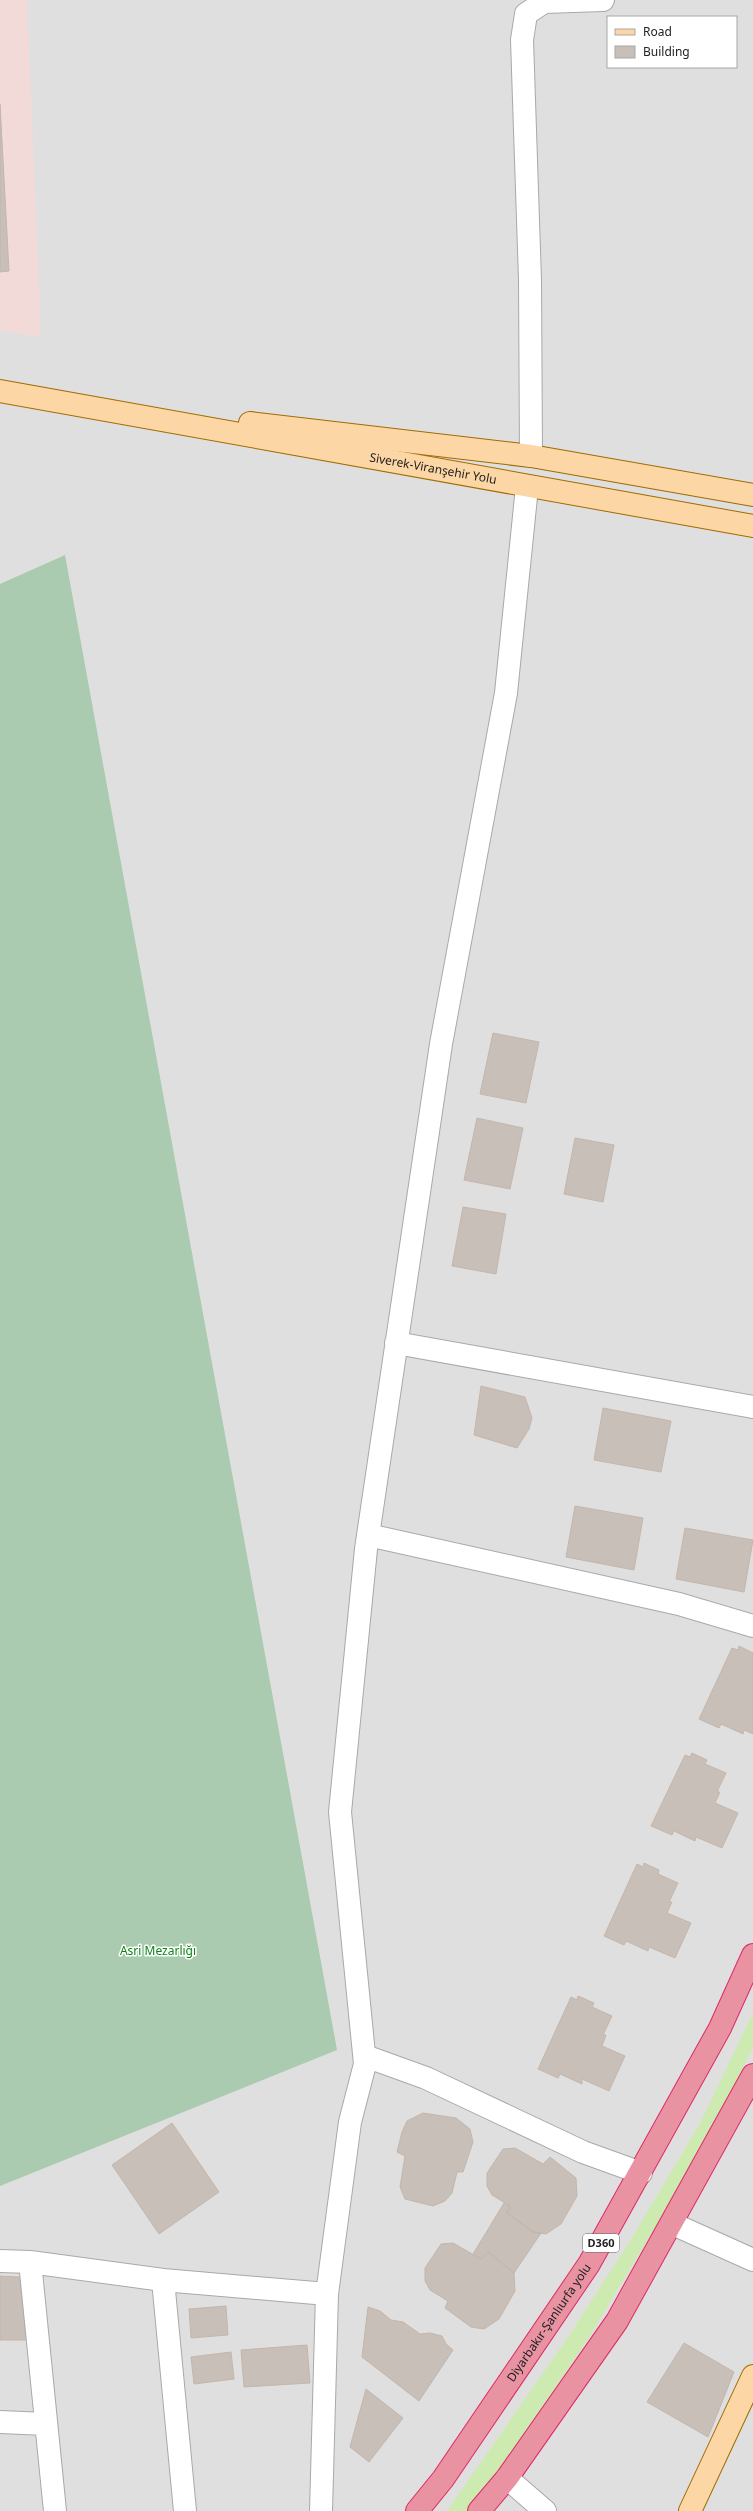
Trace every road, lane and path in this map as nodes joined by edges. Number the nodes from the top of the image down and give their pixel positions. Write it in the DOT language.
graph roads {
  1 [pos="603,0"];
  2 [pos="525,7"];
  3 [pos="0,392"];
  4 [pos="113,411"];
  5 [pos="531,456"];
  6 [pos="527,487"];
  7 [pos="753,495"];
  8 [pos="753,526"];
  9 [pos="396,1343"];
  10 [pos="753,1407"];
  11 [pos="368,1535"];
  12 [pos="753,1626"];
  13 [pos="753,1955"];
  14 [pos="365,2056"];
  15 [pos="753,2075"];
  16 [pos="642,2173"];
  17 [pos="672,2224"];
  18 [pos="753,2260"];
  19 [pos="0,2261"];
  20 [pos="30,2262"];
  21 [pos="163,2280"];
  22 [pos="326,2294"];
  23 [pos="753,2376"];
  24 [pos="0,2422"];
  25 [pos="46,2424"];
  26 [pos="507,2478"];
  27 [pos="691,2510"];
  28 [pos="55,2511"];
  29 [pos="185,2511"];
  30 [pos="321,2511"];
  31 [pos="417,2511"];
  32 [pos="479,2511"];
  33 [pos="545,2511"];
  1 -- 2 [label="street"];
  2 -- 5 [label="street"];
  3 -- 4 [label="main road, Siverek-Viranşehir Yolu"];
  4 -- 5 [label="main road, Siverek-Viranşehir Yolu"];
  4 -- 6 [label="main road, Siverek-Viranşehir Yolu"];
  5 -- 7 [label="main road, Siverek-Viranşehir Yolu"];
  6 -- 8 [label="main road, Siverek-Viranşehir Yolu"];
  6 -- 9 [label="street"];
  9 -- 10 [label="street"];
  9 -- 11 [label="street"];
  11 -- 12 [label="street"];
  11 -- 14 [label="street"];
  13 -- 16 [label="highway, Diyarbakır-Şanlıurfa yolu / D360"];
  14 -- 16 [label="street"];
  14 -- 22 [label="street"];
  15 -- 17 [label="highway"];
  16 -- 31 [label="highway, Diyarbakır-Şanlıurfa yolu / D360"];
  17 -- 18 [label="street"];
  17 -- 26 [label="highway"];
  19 -- 20 [label="street"];
  20 -- 21 [label="street"];
  20 -- 25 [label="street"];
  21 -- 22 [label="street"];
  21 -- 29 [label="street"];
  22 -- 30 [label="street"];
  23 -- 27 [label="main road"];
  24 -- 25 [label="street"];
  25 -- 28 [label="street"];
  26 -- 32 [label="highway"];
  26 -- 33 [label="street"];
}
